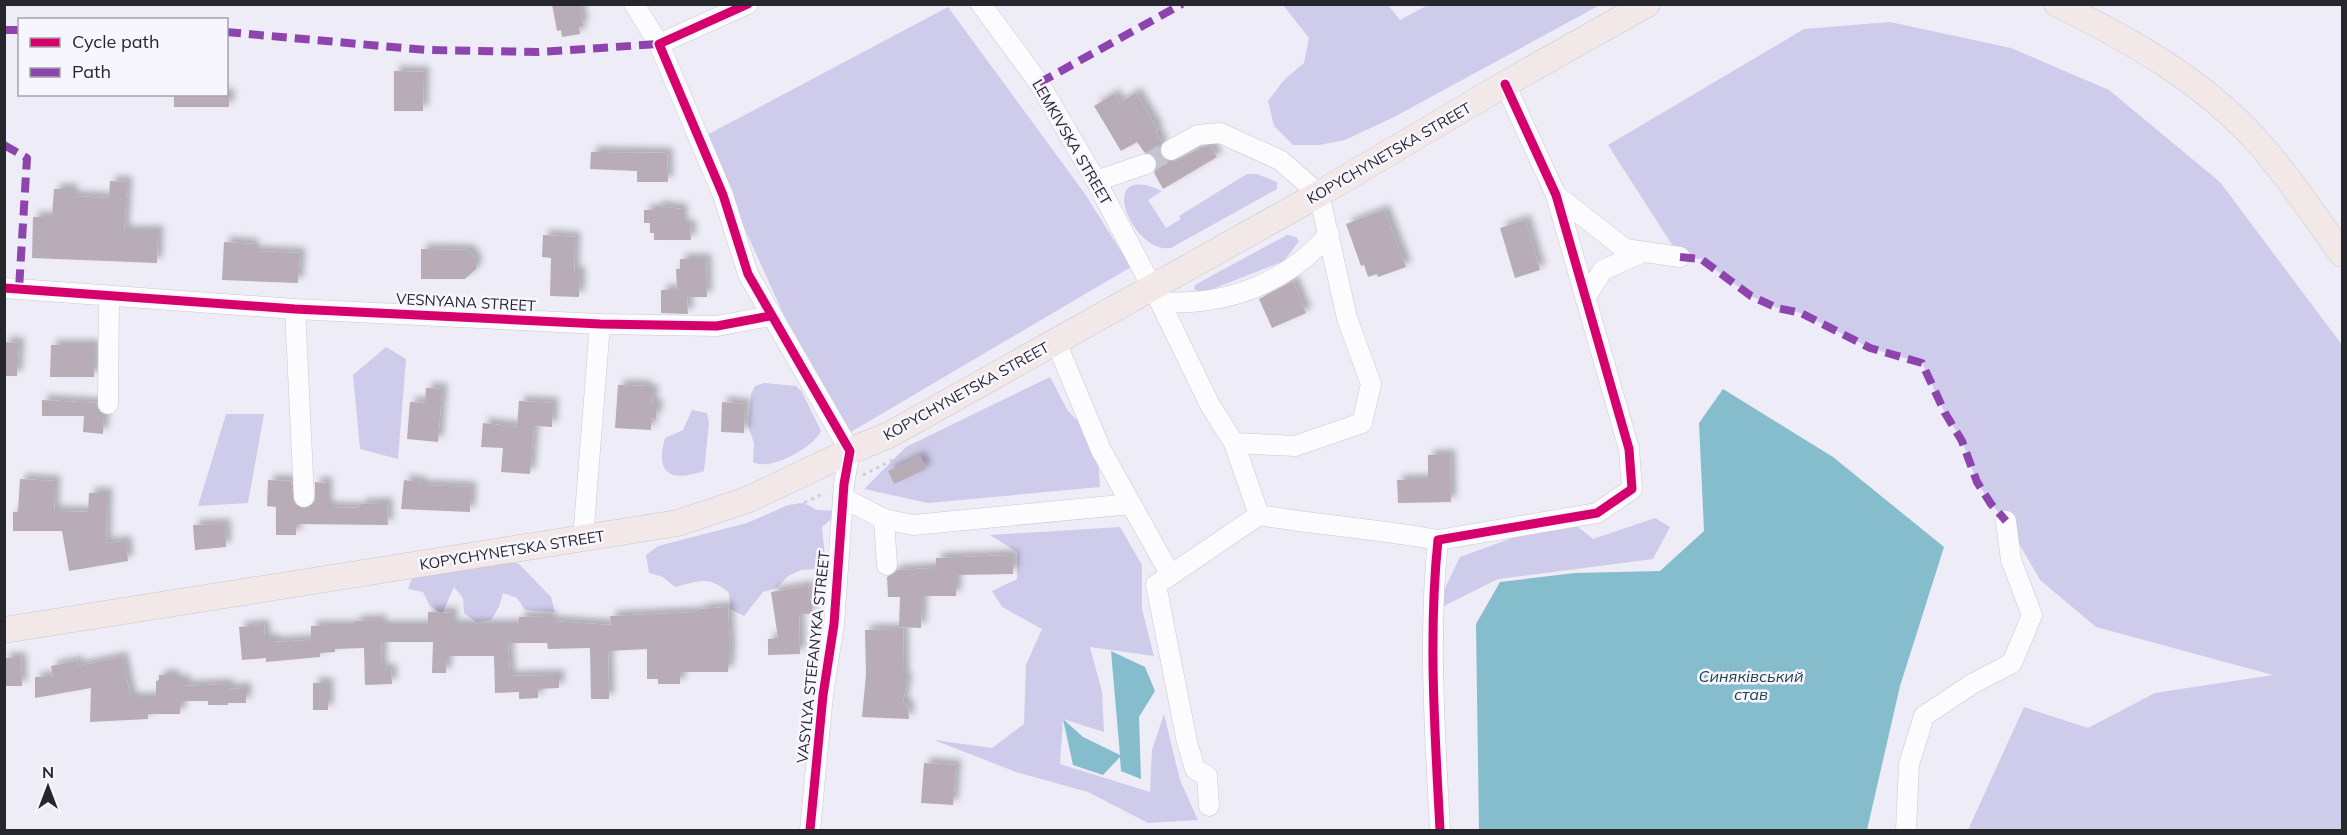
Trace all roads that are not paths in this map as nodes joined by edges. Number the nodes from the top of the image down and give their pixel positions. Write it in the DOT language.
graph roads {
  1 [pos="634,4"];
  2 [pos="748,4"];
  3 [pos="981,4"];
  4 [pos="1647,4"];
  5 [pos="2057,4"];
  6 [pos="659,44"];
  7 [pos="1505,84"];
  8 [pos="1170,150"];
  9 [pos="1146,164"];
  10 [pos="1096,181"];
  11 [pos="1319,194"];
  12 [pos="1556,195"];
  13 [pos="1329,234"];
  14 [pos="1641,253"];
  15 [pos="2343,255"];
  16 [pos="1680,257"];
  17 [pos="4,288"];
  18 [pos="1156,294"];
  19 [pos="109,297"];
  20 [pos="1585,298"];
  21 [pos="295,309"];
  22 [pos="770,316"];
  23 [pos="600,324"];
  24 [pos="1056,342"];
  25 [pos="108,404"];
  26 [pos="1234,444"];
  27 [pos="850,451"];
  28 [pos="304,497"];
  29 [pos="843,498"];
  30 [pos="1131,504"];
  31 [pos="1258,515"];
  32 [pos="884,519"];
  33 [pos="2006,521"];
  34 [pos="583,539"];
  35 [pos="1438,540"];
  36 [pos="887,565"];
  37 [pos="1170,574"];
  38 [pos="4,630"];
  39 [pos="1209,806"];
  40 [pos="810,831"];
  41 [pos="1440,831"];
  42 [pos="1906,831"];
  1 -- 6 [label="street"];
  2 -- 6 [label="street"];
  3 -- 10 [label="street, LEMKIVSKA STREET"];
  4 -- 7 [label="main road, KOPYCHYNETSKA STREET"];
  5 -- 15 [label="main road"];
  6 -- 22 [label="street"];
  7 -- 11 [label="main road, KOPYCHYNETSKA STREET"];
  7 -- 12 [label="street"];
  8 -- 11 [label="street"];
  9 -- 10 [label="street"];
  10 -- 18 [label="street, LEMKIVSKA STREET"];
  11 -- 13 [label="street"];
  11 -- 18 [label="main road, KOPYCHYNETSKA STREET"];
  12 -- 14 [label="street"];
  12 -- 20 [label="street"];
  13 -- 18 [label="street"];
  13 -- 26 [label="street"];
  14 -- 16 [label="street"];
  14 -- 20 [label="street"];
  17 -- 19 [label="street, VESNYANA STREET"];
  18 -- 24 [label="main road, KOPYCHYNETSKA STREET"];
  18 -- 26 [label="street, LEMKIVSKA STREET"];
  19 -- 21 [label="street, VESNYANA STREET"];
  19 -- 25 [label="street"];
  20 -- 35 [label="street"];
  21 -- 23 [label="street, VESNYANA STREET"];
  21 -- 28 [label="street"];
  22 -- 23 [label="street, VESNYANA STREET"];
  22 -- 27 [label="street"];
  23 -- 34 [label="street"];
  24 -- 27 [label="main road, KOPYCHYNETSKA STREET"];
  24 -- 30 [label="street"];
  26 -- 31 [label="street, LEMKIVSKA STREET"];
  27 -- 29 [label="street, VASYLYA STEFANYKA STREET"];
  27 -- 34 [label="main road, KOPYCHYNETSKA STREET"];
  29 -- 32 [label="street"];
  29 -- 40 [label="street, VASYLYA STEFANYKA STREET"];
  30 -- 32 [label="street"];
  30 -- 37 [label="street"];
  31 -- 35 [label="street"];
  31 -- 37 [label="street"];
  32 -- 36 [label="street"];
  33 -- 42 [label="street"];
  34 -- 38 [label="main road, KOPYCHYNETSKA STREET"];
  35 -- 41 [label="street"];
  37 -- 39 [label="street"];
}
